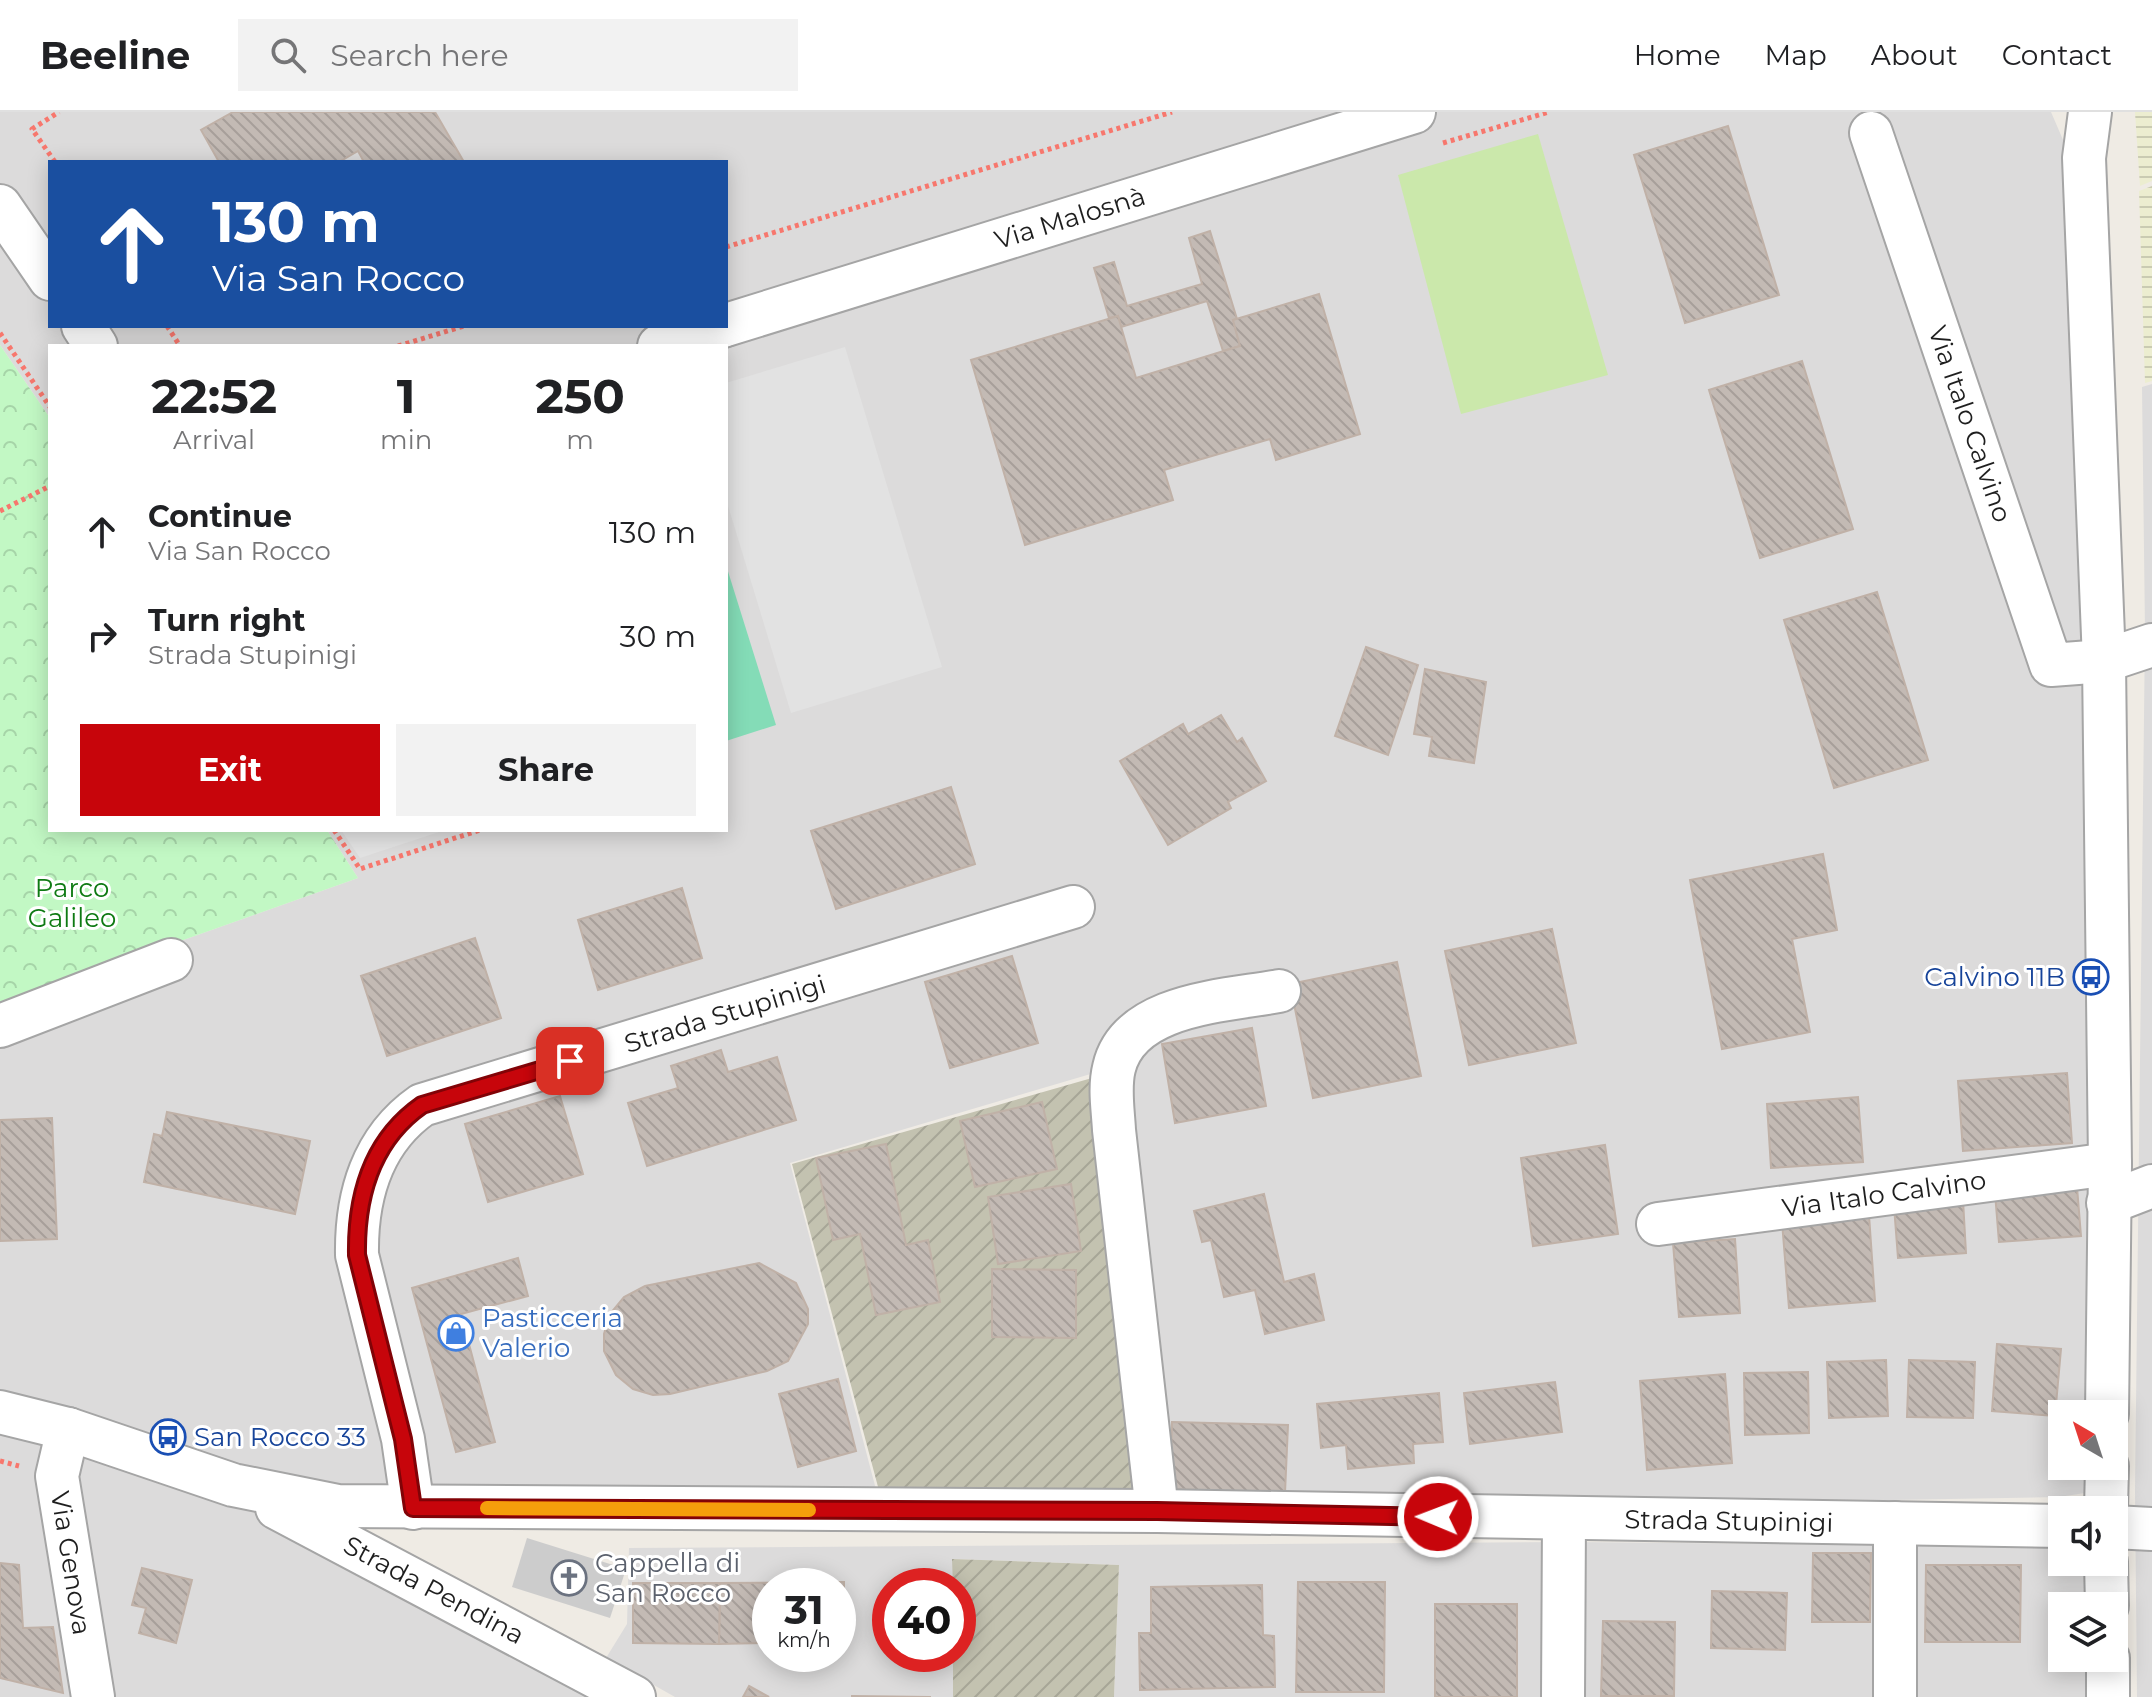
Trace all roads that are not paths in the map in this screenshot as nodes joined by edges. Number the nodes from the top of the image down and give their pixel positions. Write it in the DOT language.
graph roads {
  1 [pos="1414,112"];
  2 [pos="2064,112"];
  3 [pos="2090,112"];
  4 [pos="1871,133"];
  5 [pos="2084,158"];
  6 [pos="0,206"];
  7 [pos="48,276"];
  8 [pos="728,325"];
  9 [pos="718,328"];
  10 [pos="666,344"];
  11 [pos="2152,645"];
  12 [pos="2104,661"];
  13 [pos="1073,907"];
  14 [pos="171,960"];
  15 [pos="1279,991"];
  16 [pos="0,1026"];
  17 [pos="2109,1184"];
  18 [pos="2152,1186"];
  19 [pos="1658,1224"];
  20 [pos="2107,1400"];
  21 [pos="0,1412"];
  22 [pos="68,1429"];
  23 [pos="233,1485"];
  24 [pos="413,1508"];
  25 [pos="1157,1511"];
  26 [pos="1564,1519"];
  27 [pos="1895,1523"];
  28 [pos="2048,1526"];
  29 [pos="2128,1528"];
  30 [pos="2152,1529"];
  31 [pos="2108,1672"];
  32 [pos="93,1697"];
  33 [pos="634,1697"];
  34 [pos="1563,1697"];
  35 [pos="1895,1697"];
  36 [pos="2108,1697"];
  1 -- 8 [label="street, Via Malosnà"];
  2 -- 5 [label="street"];
  3 -- 5 [label="street"];
  4 -- 12 [label="street, Via Italo Calvino"];
  5 -- 12 [label="street"];
  6 -- 7 [label="street"];
  9 -- 10 [label="street, Via Malosnà"];
  11 -- 12 [label="street"];
  12 -- 17 [label="street"];
  13 -- 24 [label="street, Strada Stupinigi"];
  14 -- 16 [label="street"];
  15 -- 25 [label="street"];
  17 -- 18 [label="street, Via Italo Calvino"];
  17 -- 19 [label="street, Via Italo Calvino"];
  17 -- 20 [label="street"];
  21 -- 22 [label="street"];
  22 -- 23 [label="street"];
  22 -- 32 [label="street, Via Genova"];
  23 -- 24 [label="street, Strada Stupinigi"];
  23 -- 33 [label="street, Strada Pendina"];
  24 -- 25 [label="street, Strada Stupinigi"];
  25 -- 26 [label="street, Strada Stupinigi"];
  26 -- 27 [label="street, Strada Stupinigi"];
  26 -- 34 [label="street"];
  27 -- 28 [label="street, Strada Stupinigi"];
  27 -- 35 [label="street"];
  29 -- 30 [label="street"];
  31 -- 36 [label="street"];
}
